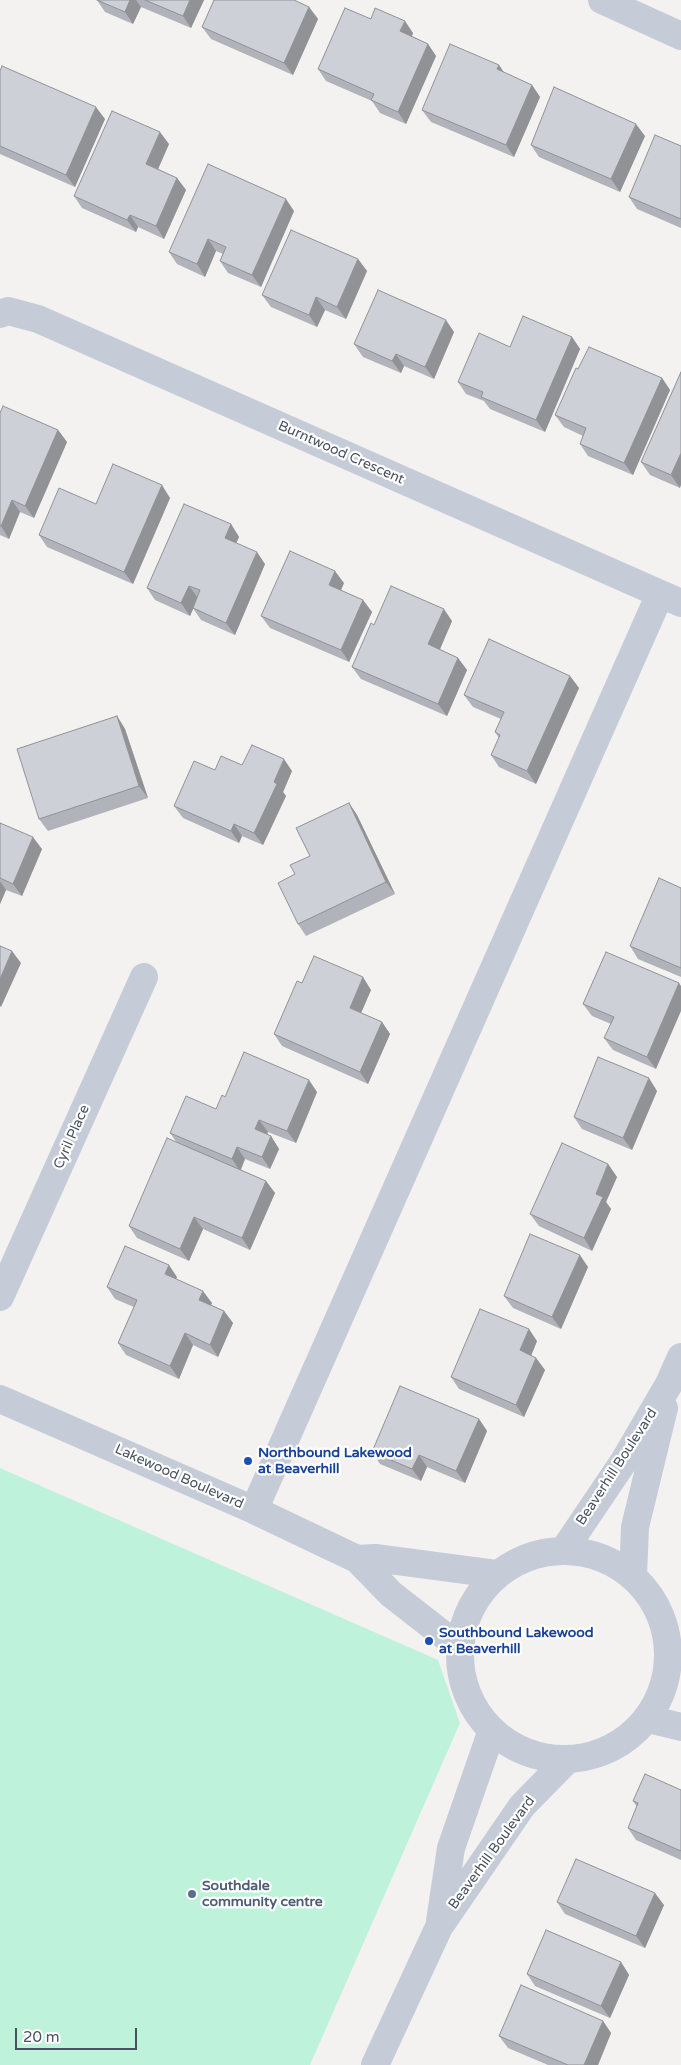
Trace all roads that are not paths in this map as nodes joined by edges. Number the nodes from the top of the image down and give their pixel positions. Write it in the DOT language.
graph roads {
  1 [pos="602,0"];
  2 [pos="681,36"];
  3 [pos="0,314"];
  4 [pos="671,598"];
  5 [pos="144,977"];
  6 [pos="0,1297"];
  7 [pos="681,1357"];
  8 [pos="669,1384"];
  9 [pos="0,1399"];
  10 [pos="254,1510"];
  11 [pos="564,1550"];
  12 [pos="356,1559"];
  13 [pos="496,1574"];
  14 [pos="633,1576"];
  15 [pos="459,1647"];
  16 [pos="674,1654"];
  17 [pos="648,1719"];
  18 [pos="681,1727"];
  19 [pos="492,1730"];
  20 [pos="568,1759"];
  21 [pos="440,1927"];
  22 [pos="375,2065"];
  1 -- 2 [label="street"];
  3 -- 4 [label="street, Burntwood Crescent"];
  4 -- 10 [label="street"];
  5 -- 6 [label="street, Cyril Place"];
  7 -- 8 [label="street, Beaverhill Boulevard"];
  8 -- 11 [label="street, Beaverhill Boulevard"];
  8 -- 14 [label="street, Beaverhill Boulevard"];
  9 -- 10 [label="street, Lakewood Boulevard"];
  10 -- 12 [label="street, Lakewood Boulevard"];
  11 -- 13 [label="street"];
  11 -- 14 [label="street"];
  12 -- 13 [label="street, Lakewood Boulevard"];
  12 -- 15 [label="street, Lakewood Boulevard"];
  13 -- 15 [label="street"];
  14 -- 16 [label="street"];
  15 -- 19 [label="street"];
  16 -- 17 [label="street"];
  17 -- 18 [label="street"];
  17 -- 20 [label="street"];
  19 -- 20 [label="street"];
  19 -- 21 [label="street, Beaverhill Boulevard"];
  20 -- 21 [label="street, Beaverhill Boulevard"];
  21 -- 22 [label="street, Beaverhill Boulevard"];
}
